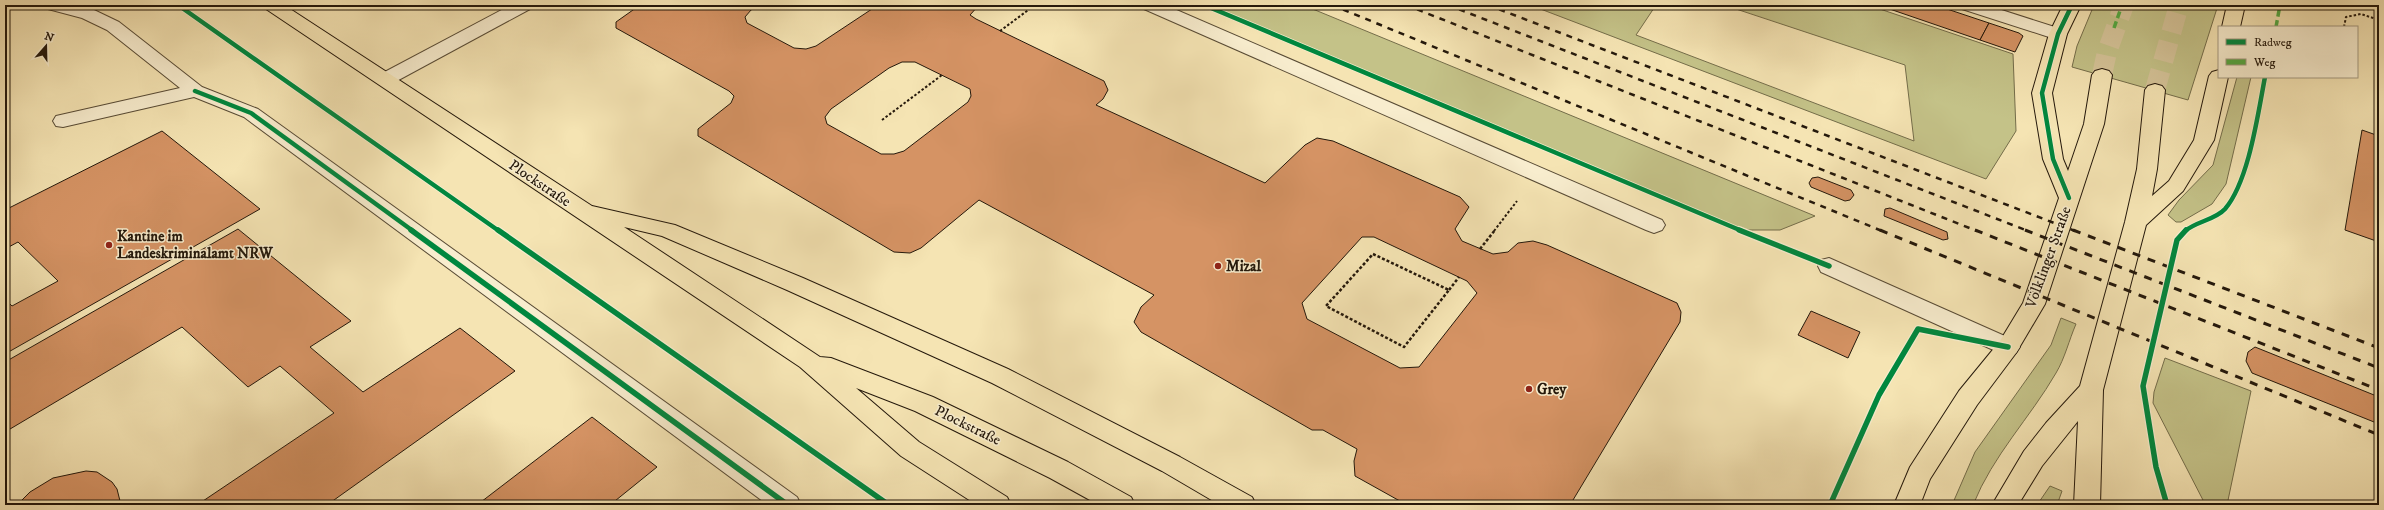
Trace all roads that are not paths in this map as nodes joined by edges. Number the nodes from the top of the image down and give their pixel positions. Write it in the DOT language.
graph roads {
  1 [pos="54,5"];
  2 [pos="272,5"];
  3 [pos="524,5"];
  4 [pos="1150,5"];
  5 [pos="1968,5"];
  6 [pos="2072,5"];
  7 [pos="2236,5"];
  8 [pos="2230,26"];
  9 [pos="2058,34"];
  10 [pos="2102,74"];
  11 [pos="2219,78"];
  12 [pos="386,79"];
  13 [pos="2155,90"];
  14 [pos="195,91"];
  15 [pos="63,121"];
  16 [pos="2069,198"];
  17 [pos="580,210"];
  18 [pos="2136,222"];
  19 [pos="1654,225"];
  20 [pos="1829,266"];
  21 [pos="2008,347"];
  22 [pos="808,360"];
  23 [pos="2091,390"];
  24 [pos="2089,504"];
  25 [pos="788,505"];
  26 [pos="998,505"];
  27 [pos="1122,505"];
  28 [pos="1243,505"];
  29 [pos="1907,505"];
  30 [pos="2005,505"];
  1 -- 14 [label="lane"];
  2 -- 12 [label="main road, Plockstraße"];
  3 -- 12 [label="lane"];
  4 -- 19 [label="lane"];
  5 -- 9 [label="lane"];
  6 -- 9 [label="main road"];
  7 -- 8 [label="main road"];
  9 -- 16 [label="main road"];
  10 -- 16 [label="main road, Völklinger Straße"];
  11 -- 18 [label="main road"];
  12 -- 17 [label="main road, Plockstraße"];
  13 -- 18 [label="main road"];
  14 -- 15 [label="lane"];
  14 -- 25 [label="lane"];
  16 -- 21 [label="main road, Völklinger Straße"];
  17 -- 22 [label="main road, Plockstraße"];
  17 -- 28 [label="main road"];
  18 -- 23 [label="main road"];
  20 -- 21 [label="lane"];
  21 -- 29 [label="main road, Völklinger Straße"];
  22 -- 26 [label="main road, Plockstraße"];
  22 -- 27 [label="main road, Plockstraße"];
  23 -- 24 [label="main road"];
  23 -- 30 [label="main road"];
}
